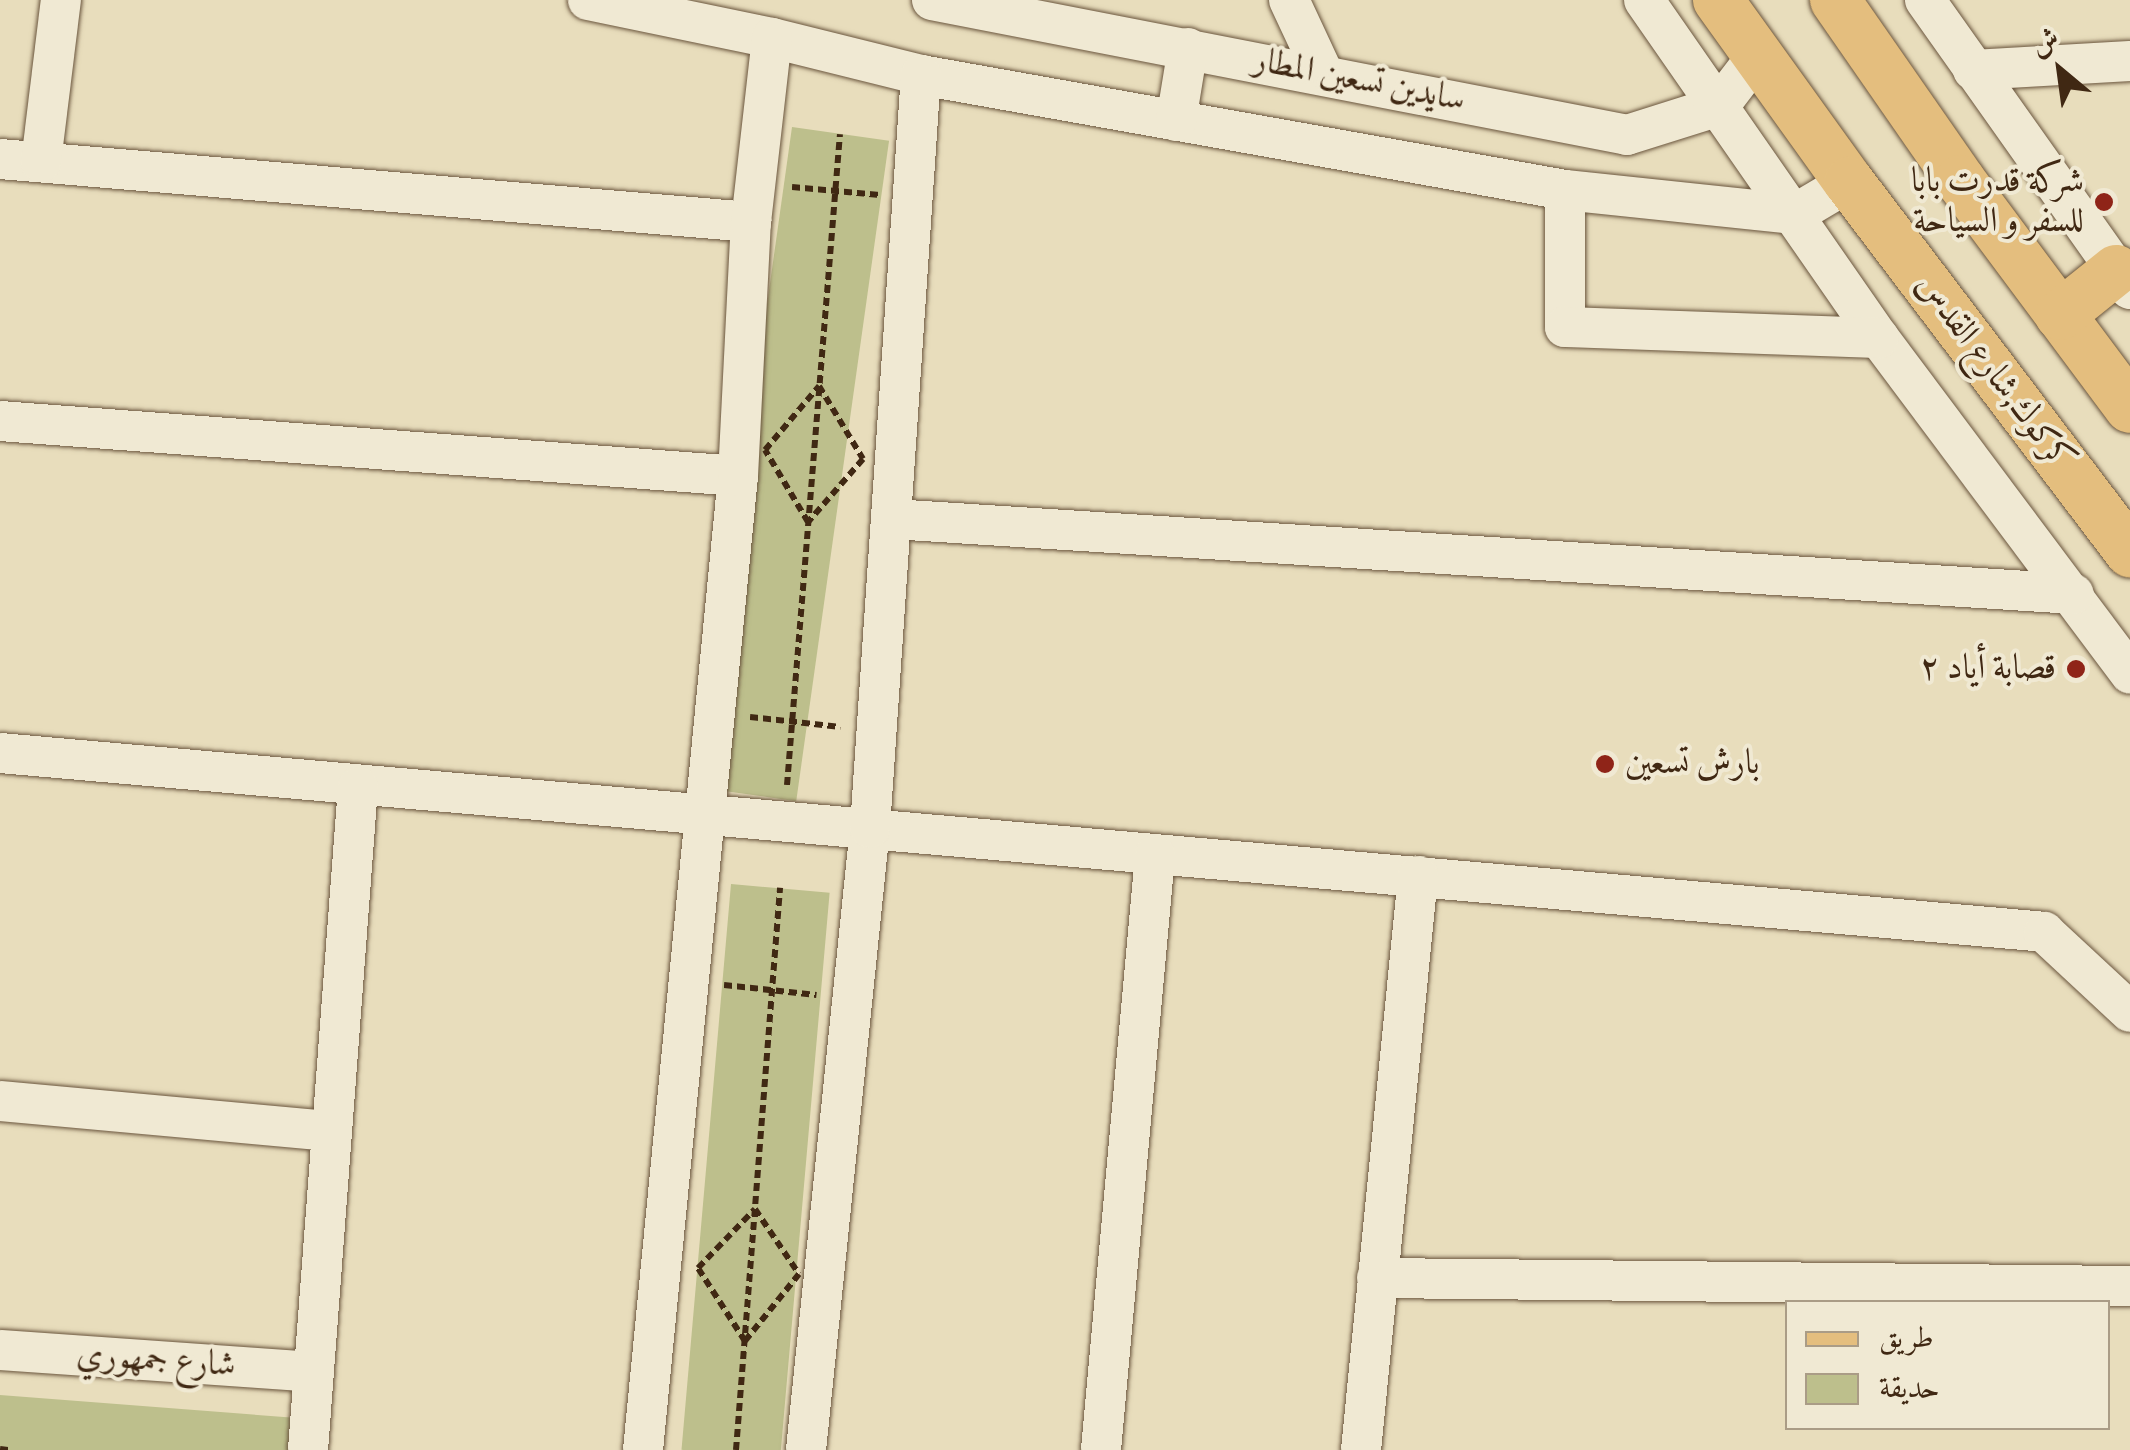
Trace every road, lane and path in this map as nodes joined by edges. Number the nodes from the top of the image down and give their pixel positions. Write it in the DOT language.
graph roads {
  1 [pos="60,0"];
  2 [pos="588,0"];
  3 [pos="932,0"];
  4 [pos="1289,0"];
  5 [pos="1644,0"];
  6 [pos="1718,0"];
  7 [pos="1835,0"];
  8 [pos="1925,0"];
  9 [pos="772,38"];
  10 [pos="1188,48"];
  11 [pos="1758,55"];
  12 [pos="2130,61"];
  13 [pos="1973,70"];
  14 [pos="1323,73"];
  15 [pos="921,75"];
  16 [pos="1719,106"];
  17 [pos="1176,121"];
  18 [pos="840,134"];
  19 [pos="0,159"];
  20 [pos="41,162"];
  21 [pos="1849,182"];
  22 [pos="786,186"];
  23 [pos="1565,190"];
  24 [pos="835,192"];
  25 [pos="885,196"];
  26 [pos="1795,214"];
  27 [pos="751,222"];
  28 [pos="2123,280"];
  29 [pos="2060,315"];
  30 [pos="1879,338"];
  31 [pos="819,386"];
  32 [pos="2130,408"];
  33 [pos="0,421"];
  34 [pos="738,476"];
  35 [pos="892,519"];
  36 [pos="808,522"];
  37 [pos="2130,552"];
  38 [pos="2074,594"];
  39 [pos="2130,673"];
  40 [pos="744,717"];
  41 [pos="792,722"];
  42 [pos="840,727"];
  43 [pos="0,753"];
  44 [pos="358,787"];
  45 [pos="786,796"];
  46 [pos="708,812"];
  47 [pos="870,828"];
  48 [pos="1155,855"];
  49 [pos="1418,876"];
  50 [pos="780,888"];
  51 [pos="722,984"];
  52 [pos="772,990"];
  53 [pos="822,996"];
  54 [pos="2130,1012"];
  55 [pos="0,1101"];
  56 [pos="330,1131"];
  57 [pos="755,1210"];
  58 [pos="1377,1278"];
  59 [pos="2130,1286"];
  60 [pos="745,1341"];
  61 [pos="0,1350"];
  62 [pos="311,1372"];
  63 [pos="0,1449"];
  64 [pos="8,1450"];
  65 [pos="308,1450"];
  66 [pos="643,1450"];
  67 [pos="736,1450"];
  68 [pos="806,1450"];
  69 [pos="1102,1450"];
  70 [pos="1361,1450"];
  1 -- 20 [label="street"];
  2 -- 9 [label="street"];
  3 -- 10 [label="street, سايدين تسعين المطار"];
  4 -- 14 [label="street"];
  5 -- 16 [label="street"];
  6 -- 11 [label="main road, كركوك,شارع القدس"];
  7 -- 29 [label="main road"];
  8 -- 13 [label="street"];
  9 -- 15 [label="street"];
  9 -- 27 [label="street"];
  10 -- 14 [label="street, سايدين تسعين المطار"];
  10 -- 17 [label="street"];
  11 -- 16 [label="street"];
  11 -- 21 [label="main road, كركوك,شارع القدس"];
  12 -- 13 [label="street"];
  13 -- 28 [label="street"];
  14 -- 16 [label="street, سايدين تسعين المطار"];
  15 -- 17 [label="street"];
  15 -- 35 [label="street"];
  16 -- 26 [label="street"];
  17 -- 23 [label="street"];
  18 -- 24 [label="path"];
  19 -- 20 [label="street"];
  20 -- 27 [label="street"];
  21 -- 26 [label="street"];
  21 -- 37 [label="main road, كركوك,شارع القدس"];
  22 -- 24 [label="path"];
  23 -- 26 [label="street"];
  23 -- 30 [label="street"];
  24 -- 25 [label="path"];
  24 -- 31 [label="path"];
  26 -- 30 [label="street"];
  27 -- 34 [label="street"];
  28 -- 29 [label="main road"];
  29 -- 32 [label="main road"];
  30 -- 38 [label="street"];
  31 -- 36 [label="path"];
  31 -- 36 [label="path"];
  31 -- 36 [label="path"];
  33 -- 34 [label="street"];
  34 -- 46 [label="street"];
  35 -- 38 [label="street"];
  35 -- 47 [label="street"];
  36 -- 41 [label="path"];
  38 -- 39 [label="street"];
  40 -- 41 [label="path"];
  41 -- 42 [label="path"];
  41 -- 45 [label="path"];
  43 -- 44 [label="street"];
  44 -- 46 [label="street"];
  44 -- 56 [label="street"];
  46 -- 47 [label="street"];
  46 -- 66 [label="street"];
  47 -- 48 [label="street"];
  47 -- 68 [label="street"];
  48 -- 49 [label="street"];
  48 -- 69 [label="street"];
  49 -- 54 [label="street"];
  49 -- 58 [label="street"];
  50 -- 52 [label="path"];
  51 -- 52 [label="path"];
  52 -- 53 [label="path"];
  52 -- 57 [label="path"];
  55 -- 56 [label="street"];
  56 -- 62 [label="street"];
  57 -- 60 [label="path"];
  57 -- 60 [label="path"];
  57 -- 60 [label="path"];
  58 -- 59 [label="street"];
  58 -- 70 [label="street"];
  60 -- 67 [label="path"];
  61 -- 62 [label="street, شارع جمهوري"];
  62 -- 65 [label="street"];
  63 -- 64 [label="path"];
}
